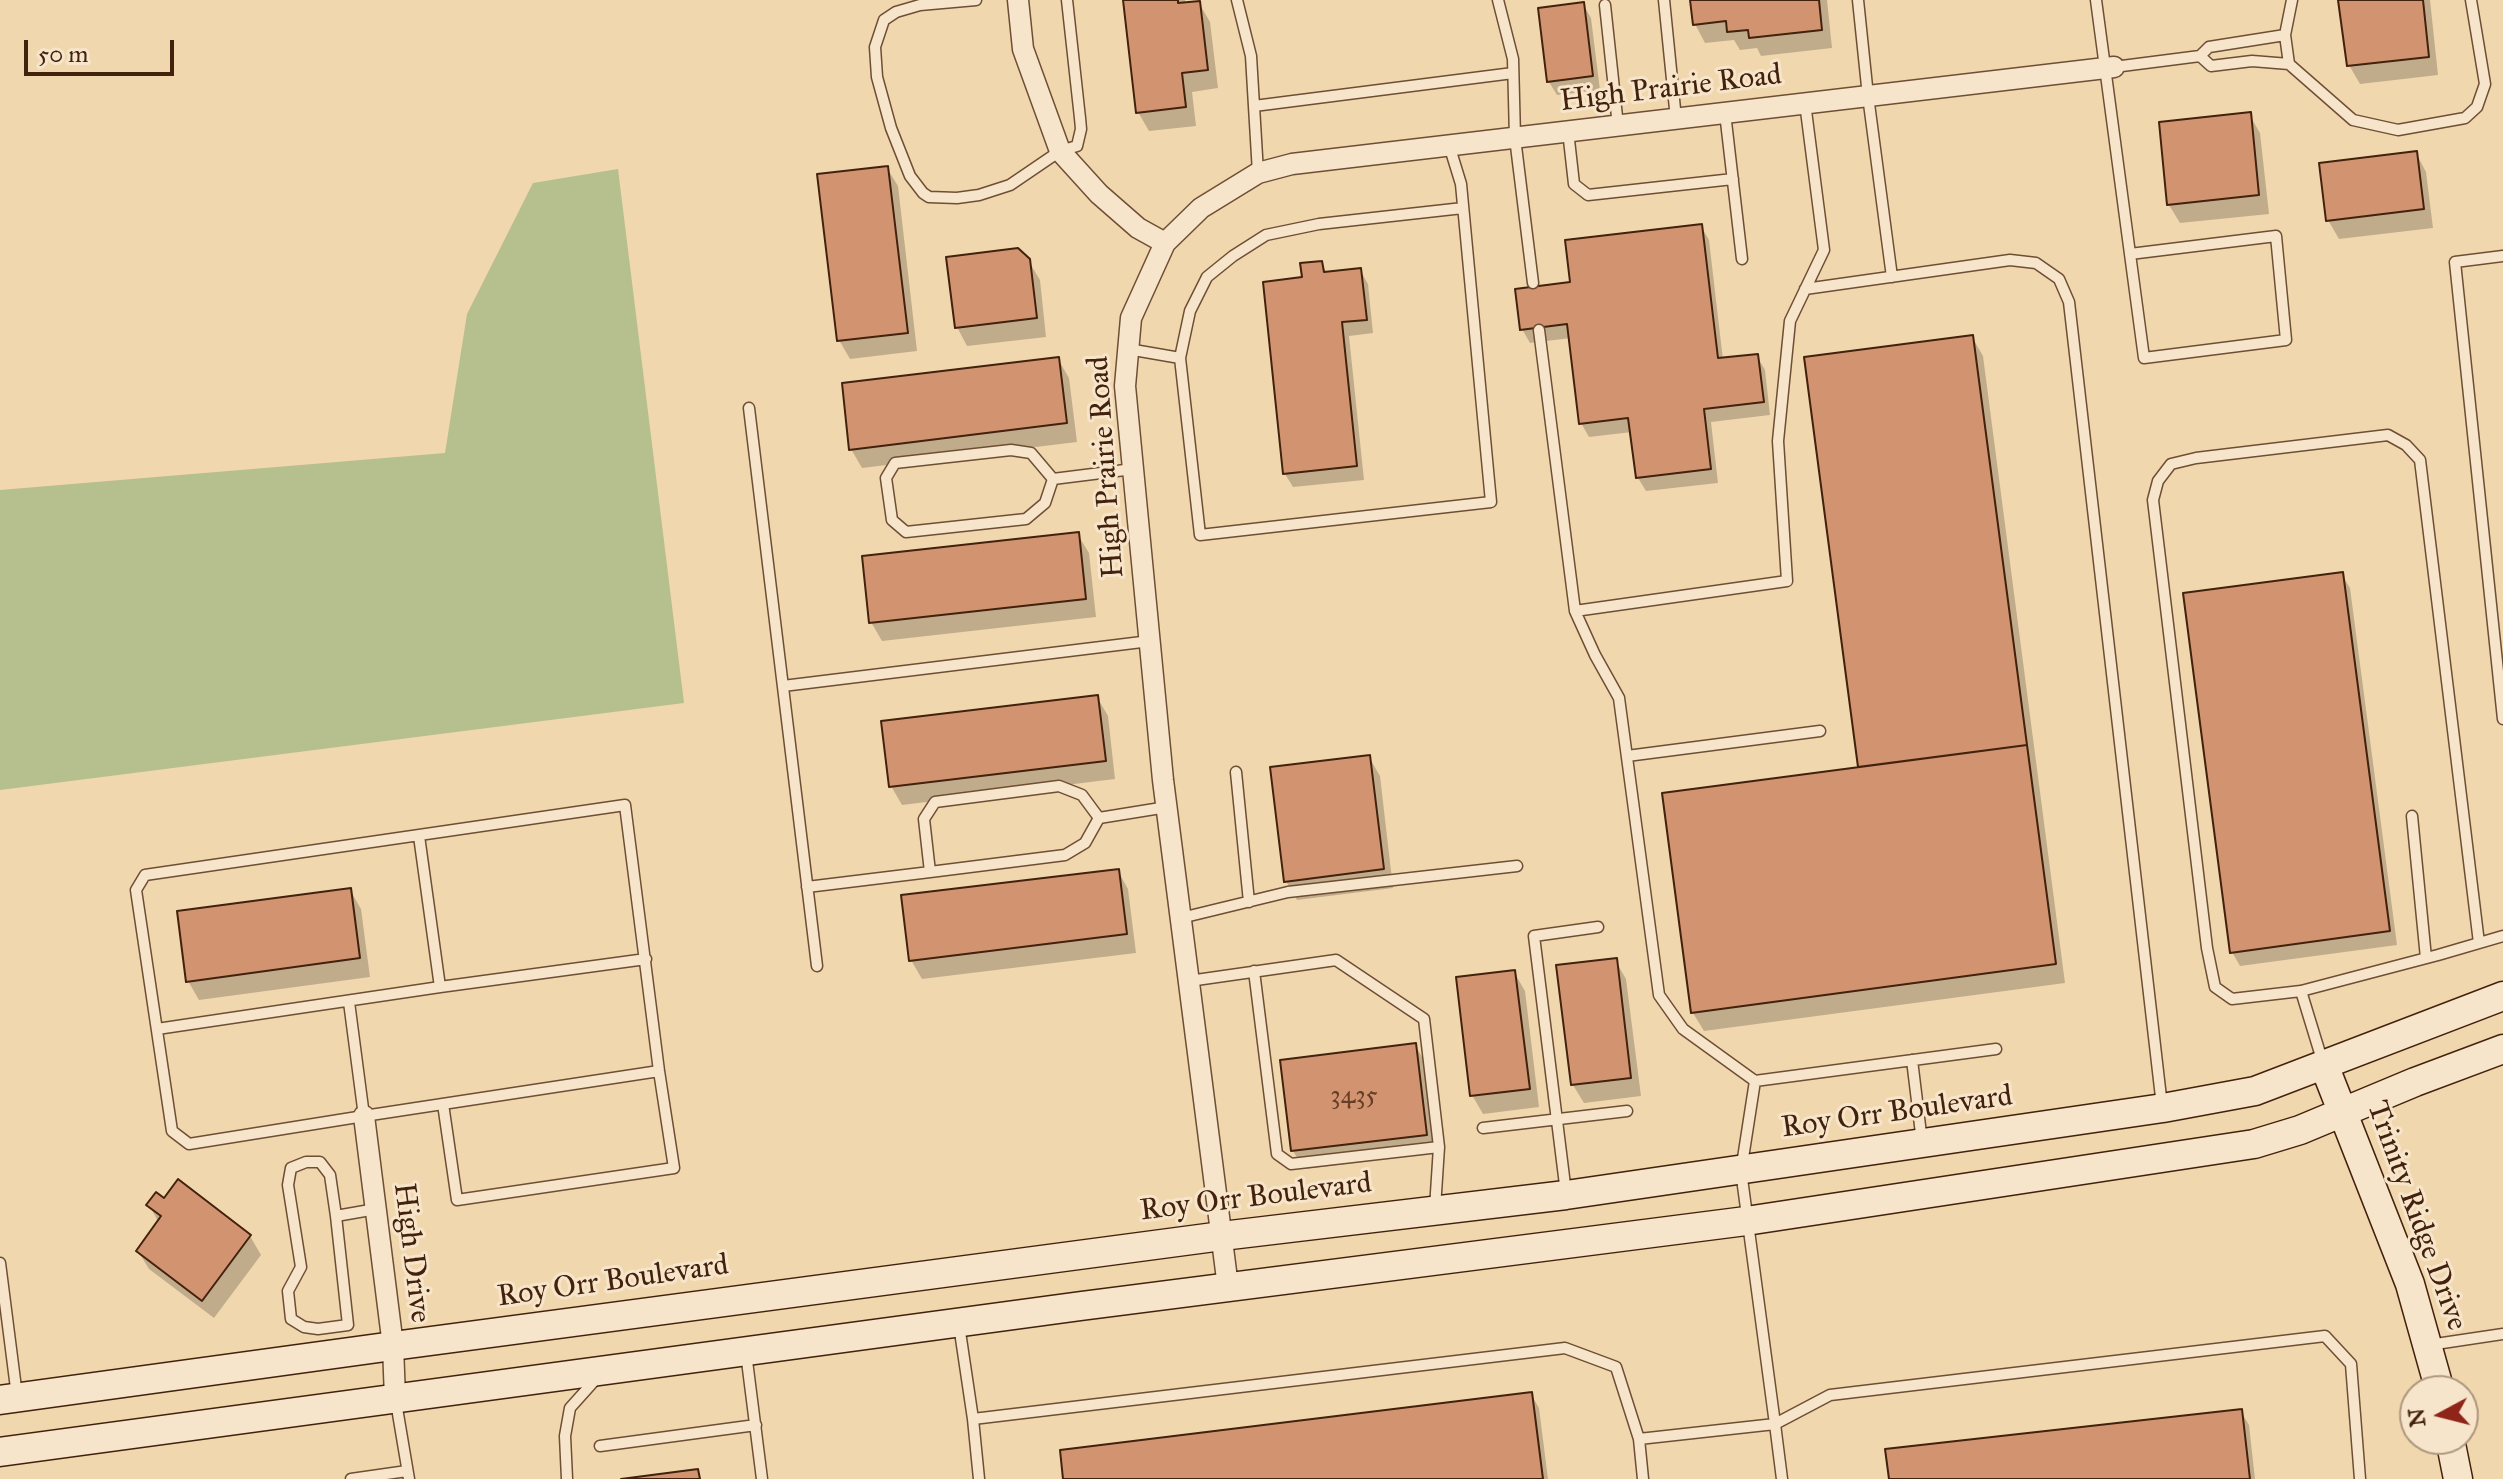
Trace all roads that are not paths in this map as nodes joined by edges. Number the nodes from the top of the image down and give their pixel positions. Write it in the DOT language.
graph roads {
  1 [pos="976,0"];
  2 [pos="1018,0"];
  3 [pos="1067,0"];
  4 [pos="1237,0"];
  5 [pos="1498,0"];
  6 [pos="1664,0"];
  7 [pos="1858,0"];
  8 [pos="2096,0"];
  9 [pos="2292,0"];
  10 [pos="2471,0"];
  11 [pos="1605,5"];
  12 [pos="2285,35"];
  13 [pos="2200,56"];
  14 [pos="2289,64"];
  15 [pos="2110,68"];
  16 [pos="1513,73"];
  17 [pos="1868,96"];
  18 [pos="1805,103"];
  19 [pos="1254,106"];
  20 [pos="1725,113"];
  21 [pos="1676,119"];
  22 [pos="1618,126"];
  23 [pos="1568,131"];
  24 [pos="1515,138"];
  25 [pos="1449,145"];
  26 [pos="1060,151"];
  27 [pos="1258,173"];
  28 [pos="1733,179"];
  29 [pos="1463,208"];
  30 [pos="1165,243"];
  31 [pos="2130,254"];
  32 [pos="2503,256"];
  33 [pos="1742,259"];
  34 [pos="1892,277"];
  35 [pos="1533,283"];
  36 [pos="1805,289"];
  37 [pos="1539,330"];
  38 [pos="1128,349"];
  39 [pos="1180,358"];
  40 [pos="749,408"];
  41 [pos="1133,469"];
  42 [pos="1053,479"];
  43 [pos="1575,611"];
  44 [pos="1150,641"];
  45 [pos="783,686"];
  46 [pos="2503,719"];
  47 [pos="1820,731"];
  48 [pos="1627,756"];
  49 [pos="1236,772"];
  50 [pos="1167,807"];
  51 [pos="2412,816"];
  52 [pos="1099,818"];
  53 [pos="419,836"];
  54 [pos="1517,866"];
  55 [pos="930,872"];
  56 [pos="807,887"];
  57 [pos="1249,902"];
  58 [pos="1181,918"];
  59 [pos="1598,927"];
  60 [pos="2503,936"];
  61 [pos="2479,943"];
  62 [pos="2426,958"];
  63 [pos="646,959"];
  64 [pos="817,966"];
  65 [pos="1254,971"];
  66 [pos="1189,981"];
  67 [pos="440,987"];
  68 [pos="2301,991"];
  69 [pos="2503,996"];
  70 [pos="349,1002"];
  71 [pos="157,1029"];
  72 [pos="1996,1049"];
  73 [pos="2503,1049"];
  74 [pos="1912,1060"];
  75 [pos="2324,1065"];
  76 [pos="659,1071"];
  77 [pos="1755,1081"];
  78 [pos="443,1104"];
  79 [pos="2163,1108"];
  80 [pos="1627,1111"];
  81 [pos="2342,1112"];
  82 [pos="364,1116"];
  83 [pos="1557,1119"];
  84 [pos="1483,1128"];
  85 [pos="1923,1144"];
  86 [pos="1439,1147"];
  87 [pos="1741,1171"];
  88 [pos="1566,1195"];
  89 [pos="376,1209"];
  90 [pos="1434,1210"];
  91 [pos="336,1216"];
  92 [pos="1746,1221"];
  93 [pos="1222,1236"];
  94 [pos="0,1263"];
  95 [pos="1228,1287"];
  96 [pos="958,1322"];
  97 [pos="2503,1334"];
  98 [pos="2427,1345"];
  99 [pos="393,1346"];
  100 [pos="746,1351"];
  101 [pos="606,1369"];
  102 [pos="2435,1375"];
  103 [pos="395,1398"];
  104 [pos="9,1399"];
  105 [pos="973,1419"];
  106 [pos="1775,1424"];
  107 [pos="756,1425"];
  108 [pos="1639,1439"];
  109 [pos="600,1446"];
  110 [pos="0,1452"];
  111 [pos="2453,1455"];
  112 [pos="408,1475"];
  113 [pos="351,1479"];
  114 [pos="567,1479"];
  115 [pos="762,1479"];
  116 [pos="979,1479"];
  117 [pos="1643,1479"];
  118 [pos="1782,1479"];
  119 [pos="2360,1479"];
  120 [pos="2458,1479"];
  1 -- 26 [label="lane"];
  2 -- 26 [label="street"];
  3 -- 26 [label="lane"];
  4 -- 19 [label="lane"];
  5 -- 16 [label="lane"];
  6 -- 21 [label="lane"];
  7 -- 17 [label="lane"];
  8 -- 15 [label="lane"];
  9 -- 12 [label="lane"];
  10 -- 14 [label="lane"];
  11 -- 22 [label="lane"];
  12 -- 13 [label="lane"];
  12 -- 14 [label="lane"];
  13 -- 14 [label="lane"];
  13 -- 15 [label="lane"];
  15 -- 17 [label="street, High Prairie Road"];
  15 -- 31 [label="lane"];
  16 -- 19 [label="lane"];
  16 -- 24 [label="lane"];
  17 -- 18 [label="street, High Prairie Road"];
  17 -- 34 [label="lane"];
  18 -- 20 [label="street, High Prairie Road"];
  18 -- 36 [label="lane"];
  19 -- 27 [label="lane"];
  20 -- 21 [label="street, High Prairie Road"];
  20 -- 28 [label="lane"];
  21 -- 22 [label="street, High Prairie Road"];
  22 -- 23 [label="street, High Prairie Road"];
  23 -- 24 [label="street, High Prairie Road"];
  23 -- 28 [label="lane"];
  24 -- 25 [label="street, High Prairie Road"];
  24 -- 35 [label="lane"];
  25 -- 27 [label="street, High Prairie Road"];
  25 -- 29 [label="lane"];
  26 -- 30 [label="street"];
  27 -- 30 [label="street, High Prairie Road"];
  28 -- 33 [label="lane"];
  29 -- 39 [label="lane"];
  29 -- 39 [label="lane"];
  30 -- 38 [label="street, High Prairie Road"];
  31 -- 31 [label="lane"];
  32 -- 46 [label="lane"];
  34 -- 36 [label="lane"];
  34 -- 79 [label="lane"];
  36 -- 43 [label="lane"];
  37 -- 43 [label="lane"];
  38 -- 39 [label="lane"];
  38 -- 41 [label="street, High Prairie Road"];
  40 -- 45 [label="lane"];
  41 -- 42 [label="lane"];
  41 -- 44 [label="street, High Prairie Road"];
  42 -- 42 [label="lane"];
  43 -- 48 [label="lane"];
  44 -- 45 [label="lane"];
  44 -- 50 [label="street, High Prairie Road"];
  45 -- 56 [label="lane"];
  47 -- 48 [label="lane"];
  48 -- 77 [label="lane"];
  49 -- 57 [label="lane"];
  50 -- 52 [label="lane"];
  50 -- 58 [label="street, High Prairie Road"];
  51 -- 62 [label="lane"];
  52 -- 55 [label="lane"];
  52 -- 55 [label="lane"];
  53 -- 63 [label="lane"];
  53 -- 67 [label="lane"];
  53 -- 71 [label="lane"];
  54 -- 57 [label="lane"];
  55 -- 56 [label="lane"];
  56 -- 64 [label="lane"];
  57 -- 58 [label="lane"];
  58 -- 66 [label="street, High Prairie Road"];
  59 -- 83 [label="lane"];
  60 -- 61 [label="lane"];
  61 -- 62 [label="lane"];
  61 -- 68 [label="lane"];
  62 -- 68 [label="lane"];
  63 -- 67 [label="lane"];
  63 -- 76 [label="lane"];
  65 -- 66 [label="lane"];
  65 -- 86 [label="lane"];
  65 -- 86 [label="lane"];
  66 -- 93 [label="street, High Prairie Road"];
  67 -- 70 [label="lane"];
  68 -- 75 [label="lane"];
  69 -- 75 [label="main road, Roy Orr Boulevard"];
  70 -- 71 [label="lane"];
  70 -- 82 [label="lane"];
  71 -- 82 [label="lane"];
  72 -- 74 [label="lane"];
  73 -- 81 [label="main road"];
  74 -- 77 [label="lane"];
  74 -- 85 [label="lane"];
  75 -- 79 [label="main road, Roy Orr Boulevard"];
  75 -- 81 [label="main road, Trinity Ridge Drive"];
  76 -- 78 [label="lane"];
  76 -- 78 [label="lane"];
  77 -- 87 [label="lane"];
  78 -- 82 [label="lane"];
  79 -- 85 [label="main road, Roy Orr Boulevard"];
  80 -- 83 [label="lane"];
  81 -- 92 [label="main road"];
  81 -- 98 [label="main road, Trinity Ridge Drive"];
  82 -- 89 [label="street, High Drive"];
  83 -- 84 [label="lane"];
  83 -- 88 [label="lane"];
  85 -- 87 [label="main road, Roy Orr Boulevard"];
  86 -- 90 [label="lane"];
  87 -- 88 [label="main road, Roy Orr Boulevard"];
  87 -- 92 [label="lane"];
  88 -- 90 [label="main road, Roy Orr Boulevard"];
  89 -- 91 [label="lane"];
  89 -- 99 [label="street, High Drive"];
  90 -- 93 [label="main road, Roy Orr Boulevard"];
  91 -- 91 [label="lane"];
  92 -- 95 [label="main road"];
  92 -- 106 [label="lane"];
  93 -- 95 [label="street, High Prairie Road"];
  93 -- 99 [label="main road, Roy Orr Boulevard"];
  94 -- 104 [label="lane"];
  95 -- 96 [label="main road"];
  96 -- 100 [label="main road"];
  96 -- 105 [label="lane"];
  97 -- 98 [label="lane"];
  98 -- 102 [label="main road, Trinity Ridge Drive"];
  99 -- 103 [label="street, High Drive"];
  99 -- 104 [label="main road, Roy Orr Boulevard"];
  100 -- 101 [label="main road"];
  100 -- 107 [label="lane"];
  101 -- 103 [label="main road"];
  101 -- 114 [label="lane"];
  103 -- 110 [label="main road"];
  103 -- 112 [label="lane"];
  105 -- 108 [label="lane"];
  105 -- 116 [label="lane"];
  106 -- 108 [label="lane"];
  106 -- 118 [label="lane"];
  106 -- 119 [label="lane"];
  107 -- 109 [label="lane"];
  107 -- 115 [label="lane"];
  108 -- 117 [label="lane"];
  111 -- 120 [label="main road"];
  112 -- 113 [label="lane"];
}
